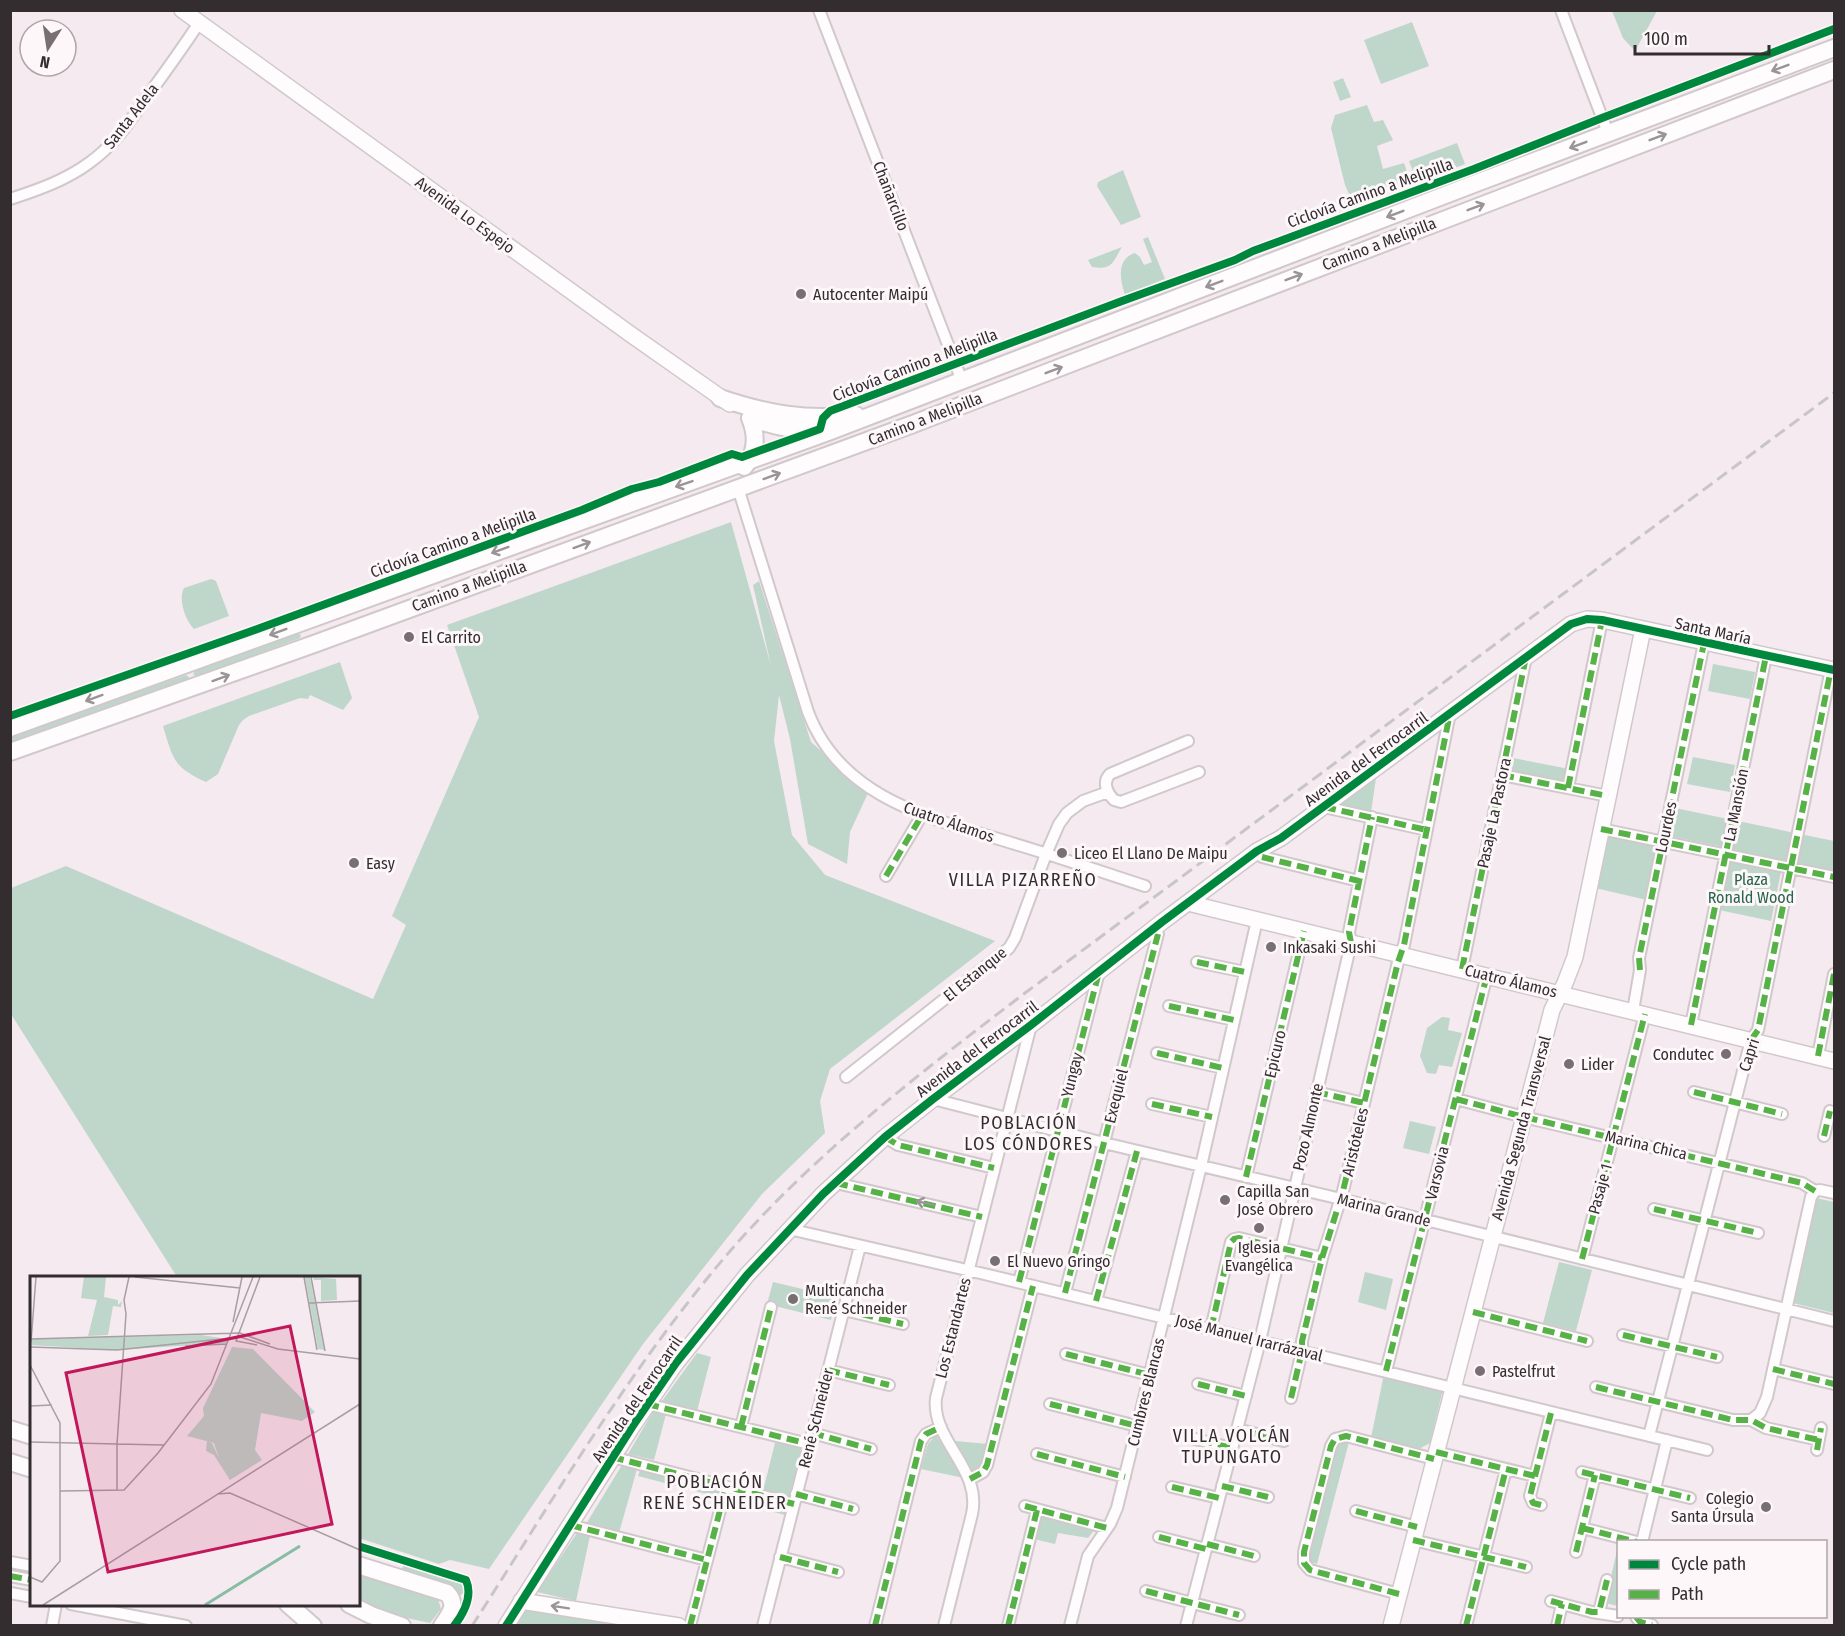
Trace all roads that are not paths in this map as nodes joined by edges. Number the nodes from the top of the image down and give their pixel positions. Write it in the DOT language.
graph roads {
  1 [pos="182,10"];
  2 [pos="819,10"];
  3 [pos="1561,10"];
  4 [pos="199,23"];
  5 [pos="1834,48"];
  6 [pos="1834,70"];
  7 [pos="1608,133"];
  8 [pos="10,199"];
  9 [pos="1345,234"];
  10 [pos="1353,255"];
  11 [pos="962,381"];
  12 [pos="727,403"];
  13 [pos="875,414"];
  14 [pos="750,418"];
  15 [pos="913,424"];
  16 [pos="828,432"];
  17 [pos="744,463"];
  18 [pos="738,488"];
  19 [pos="717,496"];
  20 [pos="634,501"];
  21 [pos="642,523"];
  22 [pos="1594,620"];
  23 [pos="306,622"];
  24 [pos="1643,629"];
  25 [pos="1704,643"];
  26 [pos="314,644"];
  27 [pos="1766,656"];
  28 [pos="1526,657"];
  29 [pos="1833,670"];
  30 [pos="1450,713"];
  31 [pos="10,728"];
  32 [pos="1188,741"];
  33 [pos="10,752"];
  34 [pos="1199,772"];
  35 [pos="1502,775"];
  36 [pos="1568,788"];
  37 [pos="1108,792"];
  38 [pos="1608,796"];
  39 [pos="1323,807"];
  40 [pos="922,815"];
  41 [pos="1372,817"];
  42 [pos="1602,829"];
  43 [pos="1427,830"];
  44 [pos="1281,838"];
  45 [pos="1663,842"];
  46 [pos="1046,854"];
  47 [pos="1726,855"];
  48 [pos="1262,857"];
  49 [pos="1791,868"];
  50 [pos="886,876"];
  51 [pos="1834,877"];
  52 [pos="1359,881"];
  53 [pos="1145,886"];
  54 [pos="1192,904"];
  55 [pos="1257,920"];
  56 [pos="1304,931"];
  57 [pos="1158,934"];
  58 [pos="1351,942"];
  59 [pos="1401,954"];
  60 [pos="1197,962"];
  61 [pos="1462,969"];
  62 [pos="1099,972"];
  63 [pos="1245,972"];
  64 [pos="1834,974"];
  65 [pos="1487,975"];
  66 [pos="1561,993"];
  67 [pos="1168,1006"];
  68 [pos="1639,1013"];
  69 [pos="1234,1020"];
  70 [pos="1031,1025"];
  71 [pos="1691,1025"];
  72 [pos="1751,1040"];
  73 [pos="1157,1053"];
  74 [pos="1818,1056"];
  75 [pos="1834,1061"];
  76 [pos="1223,1068"];
  77 [pos="846,1077"];
  78 [pos="1316,1092"];
  79 [pos="1694,1092"];
  80 [pos="933,1099"];
  81 [pos="1456,1099"];
  82 [pos="1735,1102"];
  83 [pos="1364,1103"];
  84 [pos="1152,1104"];
  85 [pos="1830,1111"];
  86 [pos="1782,1114"];
  87 [pos="1212,1117"];
  88 [pos="1524,1117"];
  89 [pos="1007,1118"];
  90 [pos="1829,1129"];
  91 [pos="1058,1131"];
  92 [pos="885,1137"];
  93 [pos="1613,1138"];
  94 [pos="1104,1143"];
  95 [pos="1137,1151"];
  96 [pos="1720,1163"];
  97 [pos="1201,1166"];
  98 [pos="994,1168"];
  99 [pos="1246,1177"];
  100 [pos="836,1183"];
  101 [pos="1294,1189"];
  102 [pos="1815,1191"];
  103 [pos="1834,1193"];
  104 [pos="1341,1199"];
  105 [pos="1654,1209"];
  106 [pos="982,1217"];
  107 [pos="1425,1220"];
  108 [pos="1705,1220"];
  109 [pos="789,1229"];
  110 [pos="1758,1233"];
  111 [pos="1492,1237"];
  112 [pos="860,1246"];
  113 [pos="1281,1248"];
  114 [pos="1322,1258"];
  115 [pos="1582,1259"];
  116 [pos="968,1270"];
  117 [pos="1019,1282"];
  118 [pos="1688,1285"];
  119 [pos="1032,1286"];
  120 [pos="1065,1293"];
  121 [pos="1096,1301"];
  122 [pos="771,1307"];
  123 [pos="1786,1309"];
  124 [pos="844,1310"];
  125 [pos="1473,1312"];
  126 [pos="1164,1318"];
  127 [pos="1834,1321"];
  128 [pos="903,1324"];
  129 [pos="1211,1329"];
  130 [pos="1623,1335"];
  131 [pos="1260,1341"];
  132 [pos="1587,1341"];
  133 [pos="1672,1347"];
  134 [pos="1302,1351"];
  135 [pos="1066,1354"];
  136 [pos="1717,1357"];
  137 [pos="1773,1369"];
  138 [pos="828,1370"];
  139 [pos="1386,1371"];
  140 [pos="1150,1375"];
  141 [pos="1198,1384"];
  142 [pos="1834,1384"];
  143 [pos="889,1385"];
  144 [pos="1596,1387"];
  145 [pos="1453,1389"];
  146 [pos="1246,1396"];
  147 [pos="1291,1398"];
  148 [pos="1658,1402"];
  149 [pos="647,1404"];
  150 [pos="1050,1404"];
  151 [pos="1551,1413"];
  152 [pos="1751,1420"];
  153 [pos="1137,1426"];
  154 [pos="741,1427"];
  155 [pos="941,1427"];
  156 [pos="10,1428"];
  157 [pos="1821,1428"];
  158 [pos="1237,1429"];
  159 [pos="30,1435"];
  160 [pos="1183,1436"];
  161 [pos="1649,1436"];
  162 [pos="811,1439"];
  163 [pos="1667,1440"];
  164 [pos="1284,1441"];
  165 [pos="1232,1448"];
  166 [pos="871,1449"];
  167 [pos="1707,1450"];
  168 [pos="1037,1454"];
  169 [pos="1435,1456"];
  170 [pos="612,1457"];
  171 [pos="10,1462"];
  172 [pos="30,1468"];
  173 [pos="1506,1469"];
  174 [pos="1582,1472"];
  175 [pos="1535,1476"];
  176 [pos="1595,1476"];
  177 [pos="1125,1477"];
  178 [pos="970,1479"];
  179 [pos="1222,1486"];
  180 [pos="726,1487"];
  181 [pos="1172,1487"];
  182 [pos="1655,1490"];
  183 [pos="1268,1497"];
  184 [pos="1219,1498"];
  185 [pos="1689,1498"];
  186 [pos="795,1499"];
  187 [pos="1541,1505"];
  188 [pos="1025,1506"];
  189 [pos="853,1509"];
  190 [pos="1037,1510"];
  191 [pos="1356,1511"];
  192 [pos="570,1525"];
  193 [pos="1107,1528"];
  194 [pos="1582,1528"];
  195 [pos="1415,1533"];
  196 [pos="1159,1537"];
  197 [pos="1629,1540"];
  198 [pos="1642,1540"];
  199 [pos="1207,1547"];
  200 [pos="1576,1552"];
  201 [pos="1254,1556"];
  202 [pos="780,1557"];
  203 [pos="1484,1557"];
  204 [pos="707,1560"];
  205 [pos="10,1562"];
  206 [pos="30,1566"];
  207 [pos="360,1566"];
  208 [pos="1526,1567"];
  209 [pos="838,1572"];
  210 [pos="10,1576"];
  211 [pos="30,1580"];
  212 [pos="1606,1580"];
  213 [pos="1146,1591"];
  214 [pos="10,1593"];
  215 [pos="1399,1594"];
  216 [pos="30,1597"];
  217 [pos="521,1601"];
  218 [pos="1192,1603"];
  219 [pos="56,1606"];
  220 [pos="82,1606"];
  221 [pos="289,1606"];
  222 [pos="352,1606"];
  223 [pos="115,1609"];
  224 [pos="1599,1612"];
  225 [pos="1617,1615"];
  226 [pos="1239,1616"];
  227 [pos="1637,1618"];
  228 [pos="1652,1625"];
  229 [pos="52,1626"];
  230 [pos="186,1626"];
  231 [pos="313,1626"];
  232 [pos="402,1626"];
  233 [pos="442,1626"];
  234 [pos="506,1626"];
  235 [pos="679,1626"];
  236 [pos="690,1626"];
  237 [pos="762,1626"];
  238 [pos="875,1626"];
  239 [pos="944,1626"];
  240 [pos="1008,1626"];
  241 [pos="1070,1626"];
  242 [pos="1186,1626"];
  243 [pos="1391,1626"];
  244 [pos="1466,1626"];
  245 [pos="1557,1626"];
  1 -- 4 [label="street, Avenida Lo Espejo"];
  2 -- 11 [label="street, Chañarcillo"];
  3 -- 7 [label="street"];
  4 -- 8 [label="street, Santa Adela"];
  4 -- 12 [label="street, Avenida Lo Espejo"];
  5 -- 7 [label="main road, Camino a Melipilla, one-way"];
  10 -- 6 [label="main road, Camino a Melipilla, one-way"];
  7 -- 9 [label="main road, Camino a Melipilla, one-way"];
  9 -- 10 [label="main road"];
  9 -- 11 [label="main road, Camino a Melipilla, one-way"];
  15 -- 10 [label="main road, Camino a Melipilla, one-way"];
  11 -- 13 [label="main road, Camino a Melipilla"];
  12 -- 13 [label="main road"];
  12 -- 14 [label="street, Avenida Lo Espejo"];
  12 -- 17 [label="main road"];
  13 -- 16 [label="main road, Camino a Melipilla"];
  14 -- 16 [label="main road"];
  14 -- 17 [label="main road"];
  15 -- 16 [label="main road"];
  18 -- 15 [label="main road, Camino a Melipilla, one-way"];
  16 -- 17 [label="main road, Camino a Melipilla"];
  17 -- 19 [label="main road"];
  17 -- 20 [label="main road, Camino a Melipilla, one-way"];
  18 -- 19 [label="main road, Camino a Melipilla"];
  18 -- 40 [label="street, Cuatro Álamos"];
  19 -- 21 [label="main road, Camino a Melipilla"];
  20 -- 21 [label="main road"];
  20 -- 23 [label="main road, Camino a Melipilla, one-way"];
  26 -- 21 [label="main road, Camino a Melipilla, one-way"];
  22 -- 24 [label="street, Santa María"];
  22 -- 28 [label="street, Avenida del Ferrocarril"];
  22 -- 36 [label="street"];
  23 -- 26 [label="main road"];
  23 -- 31 [label="main road, Camino a Melipilla, one-way"];
  24 -- 25 [label="street, Santa María"];
  24 -- 38 [label="street, Avenida Segunda Transversal"];
  25 -- 27 [label="street, Santa María"];
  25 -- 45 [label="street, Lourdes"];
  33 -- 26 [label="main road, Camino a Melipilla, one-way"];
  27 -- 29 [label="street, Santa María"];
  27 -- 47 [label="street, La Mansión"];
  28 -- 30 [label="street, Avenida del Ferrocarril"];
  28 -- 35 [label="street, Pasaje La Pastora"];
  29 -- 49 [label="street, Capri"];
  30 -- 39 [label="street, Avenida del Ferrocarril"];
  30 -- 43 [label="street, Aristóteles"];
  32 -- 37 [label="street"];
  34 -- 37 [label="street"];
  35 -- 36 [label="street"];
  35 -- 61 [label="street, Pasaje La Pastora"];
  36 -- 38 [label="street"];
  37 -- 46 [label="street, El Estanque"];
  38 -- 42 [label="street, Avenida Segunda Transversal"];
  39 -- 41 [label="street"];
  39 -- 44 [label="street, Avenida del Ferrocarril"];
  40 -- 46 [label="street, Cuatro Álamos"];
  40 -- 50 [label="street"];
  41 -- 43 [label="street"];
  41 -- 52 [label="street, Pozo Almonte"];
  42 -- 45 [label="street"];
  42 -- 66 [label="street, Avenida Segunda Transversal"];
  43 -- 59 [label="street, Aristóteles"];
  44 -- 48 [label="street, Avenida del Ferrocarril"];
  44 -- 54 [label="street, Avenida del Ferrocarril"];
  45 -- 47 [label="street"];
  45 -- 68 [label="street, Lourdes"];
  46 -- 53 [label="street, Cuatro Álamos"];
  46 -- 77 [label="street, El Estanque"];
  47 -- 49 [label="street"];
  47 -- 71 [label="street, La Mansión"];
  48 -- 52 [label="street"];
  48 -- 54 [label="street, Avenida del Ferrocarril"];
  49 -- 51 [label="street"];
  49 -- 72 [label="street, Capri"];
  52 -- 58 [label="street, Pozo Almonte"];
  54 -- 55 [label="street, Cuatro Álamos"];
  54 -- 57 [label="street, Avenida del Ferrocarril"];
  54 -- 62 [label="street, Avenida del Ferrocarril"];
  55 -- 56 [label="street, Cuatro Álamos"];
  55 -- 63 [label="street, Cumbres Blancas"];
  56 -- 58 [label="street, Cuatro Álamos"];
  56 -- 99 [label="street, Epicuro"];
  57 -- 62 [label="street, Avenida del Ferrocarril"];
  57 -- 94 [label="street, Exequiel"];
  58 -- 59 [label="street, Cuatro Álamos"];
  58 -- 78 [label="street, Pozo Almonte"];
  59 -- 61 [label="street, Cuatro Álamos"];
  59 -- 83 [label="street, Aristóteles"];
  60 -- 63 [label="street"];
  61 -- 65 [label="street, Cuatro Álamos"];
  62 -- 70 [label="street, Avenida del Ferrocarril"];
  62 -- 91 [label="street, Yungay"];
  63 -- 69 [label="street, Cumbres Blancas"];
  64 -- 74 [label="street"];
  65 -- 66 [label="street, Cuatro Álamos"];
  65 -- 81 [label="street, Varsovia"];
  66 -- 68 [label="street, Cuatro Álamos"];
  66 -- 88 [label="street, Avenida Segunda Transversal"];
  67 -- 69 [label="street"];
  68 -- 71 [label="street, Cuatro Álamos"];
  68 -- 93 [label="street, Pasaje 1"];
  69 -- 76 [label="street, Cumbres Blancas"];
  70 -- 80 [label="street, Avenida del Ferrocarril"];
  70 -- 89 [label="street, Los Estandartes"];
  71 -- 72 [label="street, Cuatro Álamos"];
  72 -- 74 [label="street, Cuatro Álamos"];
  72 -- 82 [label="street, Capri"];
  73 -- 76 [label="street"];
  74 -- 75 [label="street, Cuatro Álamos"];
  76 -- 87 [label="street, Cumbres Blancas"];
  78 -- 83 [label="street"];
  78 -- 101 [label="street, Pozo Almonte"];
  79 -- 82 [label="street"];
  80 -- 89 [label="street, Marina Grande"];
  80 -- 92 [label="street, Avenida del Ferrocarril"];
  81 -- 88 [label="street, Marina Chica"];
  81 -- 107 [label="street, Varsovia"];
  82 -- 86 [label="street"];
  82 -- 96 [label="street, Capri"];
  83 -- 104 [label="street, Aristóteles"];
  84 -- 87 [label="street"];
  85 -- 90 [label="street"];
  87 -- 97 [label="street, Cumbres Blancas"];
  88 -- 93 [label="street, Marina Chica"];
  88 -- 111 [label="street, Avenida Segunda Transversal"];
  89 -- 91 [label="street, Marina Grande"];
  89 -- 98 [label="street, Los Estandartes"];
  91 -- 94 [label="street, Marina Grande"];
  91 -- 117 [label="street, Yungay"];
  92 -- 98 [label="street"];
  92 -- 100 [label="street, Avenida del Ferrocarril"];
  93 -- 96 [label="street, Marina Chica"];
  93 -- 115 [label="street, Pasaje 1"];
  94 -- 95 [label="street, Marina Grande"];
  94 -- 120 [label="street, Exequiel"];
  95 -- 97 [label="street, Marina Grande"];
  95 -- 121 [label="street"];
  96 -- 102 [label="street, Marina Chica"];
  96 -- 108 [label="street, Capri"];
  97 -- 99 [label="street, Marina Grande"];
  97 -- 126 [label="street, Cumbres Blancas"];
  98 -- 106 [label="street, Los Estandartes"];
  99 -- 101 [label="street, Marina Grande"];
  106 -- 100 [label="street, one-way"];
  100 -- 109 [label="street, Avenida del Ferrocarril"];
  101 -- 104 [label="street, Marina Grande"];
  101 -- 113 [label="street, Pozo Almonte"];
  102 -- 103 [label="street, Marina Chica"];
  102 -- 123 [label="street"];
  104 -- 107 [label="street, Marina Grande"];
  104 -- 114 [label="street, Aristóteles"];
  105 -- 108 [label="street"];
  106 -- 116 [label="street, Los Estandartes"];
  107 -- 111 [label="street, Marina Grande"];
  107 -- 139 [label="street, Varsovia"];
  108 -- 110 [label="street"];
  108 -- 118 [label="street, Capri"];
  109 -- 112 [label="street, José Manuel Irarrázaval"];
  109 -- 149 [label="street, Avenida del Ferrocarril"];
  111 -- 115 [label="street, Marina Grande"];
  111 -- 125 [label="street, Avenida Segunda Transversal"];
  112 -- 116 [label="street, José Manuel Irarrázaval"];
  112 -- 124 [label="street, René Schneider"];
  113 -- 114 [label="street"];
  113 -- 129 [label="street"];
  113 -- 131 [label="street, Pozo Almonte"];
  114 -- 134 [label="street, Aristóteles"];
  115 -- 118 [label="street, Marina Grande"];
  116 -- 117 [label="street, José Manuel Irarrázaval"];
  116 -- 155 [label="street, Los Estandartes"];
  117 -- 119 [label="street, José Manuel Irarrázaval"];
  118 -- 123 [label="street, Marina Grande"];
  118 -- 133 [label="street, Capri"];
  119 -- 120 [label="street, José Manuel Irarrázaval"];
  119 -- 178 [label="street"];
  120 -- 121 [label="street, José Manuel Irarrázaval"];
  121 -- 126 [label="street, José Manuel Irarrázaval"];
  122 -- 154 [label="street"];
  123 -- 127 [label="street, Marina Grande"];
  123 -- 137 [label="street"];
  124 -- 128 [label="street"];
  124 -- 138 [label="street, René Schneider"];
  125 -- 132 [label="street"];
  125 -- 145 [label="street, Avenida Segunda Transversal"];
  126 -- 129 [label="street, José Manuel Irarrázaval"];
  126 -- 140 [label="street, Cumbres Blancas"];
  129 -- 131 [label="street, José Manuel Irarrázaval"];
  130 -- 133 [label="street"];
  131 -- 134 [label="street, José Manuel Irarrázaval"];
  131 -- 146 [label="street, Pozo Almonte"];
  133 -- 136 [label="street"];
  133 -- 148 [label="street, Capri"];
  134 -- 139 [label="street, José Manuel Irarrázaval"];
  134 -- 147 [label="street, Aristóteles"];
  135 -- 140 [label="street"];
  137 -- 142 [label="street"];
  137 -- 152 [label="street"];
  138 -- 143 [label="street"];
  138 -- 162 [label="street, René Schneider"];
  139 -- 145 [label="street, José Manuel Irarrázaval"];
  140 -- 153 [label="street, Cumbres Blancas"];
  141 -- 146 [label="street"];
  144 -- 148 [label="street"];
  145 -- 151 [label="street, José Manuel Irarrázaval"];
  145 -- 169 [label="street, Avenida Segunda Transversal"];
  146 -- 158 [label="street, Pozo Almonte"];
  148 -- 152 [label="street"];
  148 -- 161 [label="street, Capri"];
  149 -- 154 [label="street"];
  149 -- 170 [label="street, Avenida del Ferrocarril"];
  150 -- 153 [label="street"];
  151 -- 161 [label="street, José Manuel Irarrázaval"];
  151 -- 175 [label="street"];
  152 -- 157 [label="street"];
  153 -- 177 [label="street, Cumbres Blancas"];
  154 -- 162 [label="street"];
  155 -- 178 [label="street, Los Estandartes"];
  155 -- 238 [label="street"];
  156 -- 159 [label="main road"];
  158 -- 164 [label="street"];
  158 -- 165 [label="street, Pozo Almonte"];
  160 -- 165 [label="street"];
  161 -- 163 [label="street, José Manuel Irarrázaval"];
  162 -- 166 [label="street"];
  162 -- 186 [label="street, René Schneider"];
  163 -- 167 [label="street, José Manuel Irarrázaval"];
  163 -- 182 [label="street"];
  165 -- 179 [label="street, Pozo Almonte"];
  168 -- 177 [label="street"];
  169 -- 173 [label="street"];
  169 -- 195 [label="street, Avenida Segunda Transversal"];
  169 -- 215 [label="street"];
  170 -- 180 [label="street"];
  170 -- 192 [label="street, Avenida del Ferrocarril"];
  171 -- 172 [label="main road"];
  173 -- 175 [label="street"];
  173 -- 203 [label="street"];
  174 -- 176 [label="street"];
  175 -- 187 [label="street"];
  176 -- 182 [label="street"];
  176 -- 194 [label="street"];
  177 -- 193 [label="street, Cumbres Blancas"];
  178 -- 239 [label="street, Los Estandartes"];
  179 -- 183 [label="street"];
  179 -- 184 [label="street, Pozo Almonte"];
  180 -- 186 [label="street"];
  180 -- 204 [label="street"];
  181 -- 184 [label="street"];
  182 -- 185 [label="street"];
  182 -- 198 [label="street"];
  184 -- 199 [label="street, Pozo Almonte"];
  186 -- 189 [label="street"];
  186 -- 202 [label="street, René Schneider"];
  188 -- 190 [label="street"];
  190 -- 193 [label="street"];
  190 -- 240 [label="street"];
  191 -- 195 [label="street"];
  192 -- 204 [label="street"];
  192 -- 217 [label="street, Avenida del Ferrocarril"];
  193 -- 241 [label="street, Cumbres Blancas"];
  194 -- 197 [label="street"];
  194 -- 200 [label="street"];
  195 -- 203 [label="street"];
  195 -- 215 [label="street, Avenida Segunda Transversal"];
  196 -- 199 [label="street"];
  199 -- 201 [label="street"];
  199 -- 218 [label="street, Pozo Almonte"];
  202 -- 209 [label="street"];
  202 -- 237 [label="street, René Schneider"];
  203 -- 208 [label="street"];
  203 -- 244 [label="street"];
  204 -- 236 [label="street"];
  205 -- 206 [label="street"];
  207 -- 233 [label="main road"];
  210 -- 211 [label="street"];
  212 -- 224 [label="street"];
  213 -- 218 [label="street"];
  214 -- 216 [label="street"];
  215 -- 243 [label="street, Avenida Segunda Transversal"];
  217 -- 234 [label="street, Avenida del Ferrocarril"];
  235 -- 217 [label="street, one-way"];
  218 -- 226 [label="street"];
  218 -- 242 [label="street, Pozo Almonte"];
  219 -- 229 [label="street"];
  220 -- 223 [label="street"];
  221 -- 231 [label="main road"];
  222 -- 232 [label="main road"];
  223 -- 230 [label="street"];
  224 -- 225 [label="street"];
  224 -- 245 [label="street"];
  227 -- 228 [label="street"];
}
